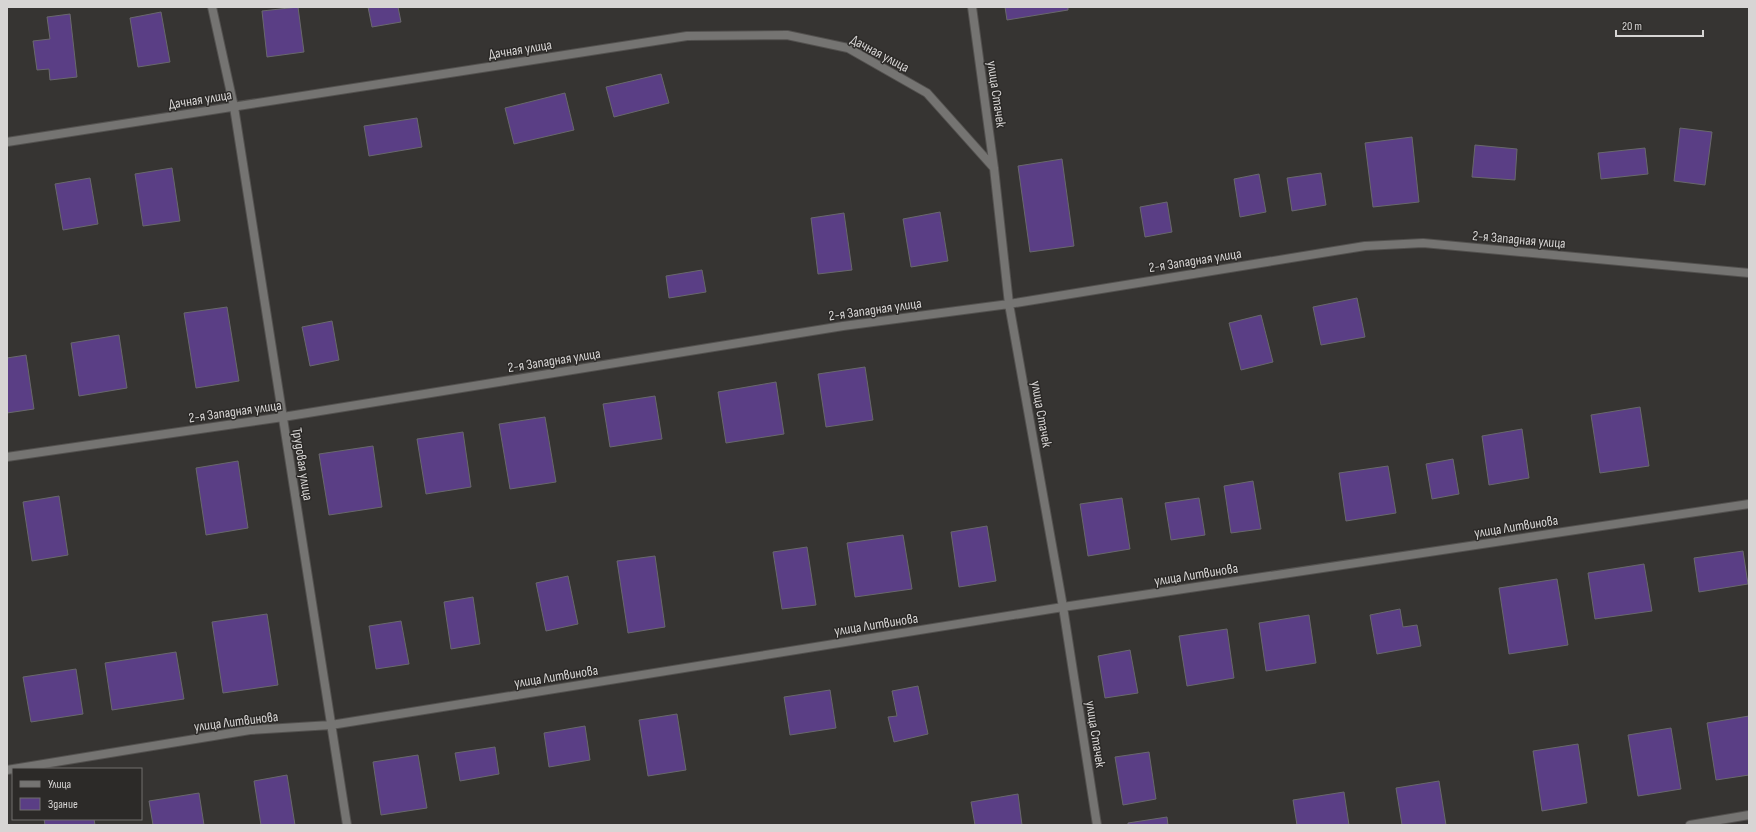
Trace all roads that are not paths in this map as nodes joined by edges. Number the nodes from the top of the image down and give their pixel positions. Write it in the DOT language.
graph roads {
  1 [pos="212,7"];
  2 [pos="972,7"];
  3 [pos="234,107"];
  4 [pos="7,142"];
  5 [pos="994,168"];
  6 [pos="1749,273"];
  7 [pos="1009,304"];
  8 [pos="283,417"];
  9 [pos="7,457"];
  10 [pos="1749,504"];
  11 [pos="1063,607"];
  12 [pos="331,725"];
  13 [pos="19,768"];
  14 [pos="1749,815"];
  15 [pos="347,825"];
  16 [pos="1097,825"];
  17 [pos="1690,825"];
  1 -- 3 [label="street, Трудовая улица"];
  2 -- 5 [label="street, улица Стачек"];
  3 -- 4 [label="street, Дачная улица"];
  3 -- 5 [label="street, Дачная улица"];
  3 -- 8 [label="street, Трудовая улица"];
  5 -- 7 [label="street, улица Стачек"];
  6 -- 7 [label="street, 2-я Западная улица"];
  7 -- 8 [label="street, 2-я Западная улица"];
  7 -- 11 [label="street, улица Стачек"];
  8 -- 9 [label="street, 2-я Западная улица"];
  8 -- 12 [label="street, Трудовая улица"];
  10 -- 11 [label="street, улица Литвинова"];
  11 -- 12 [label="street, улица Литвинова"];
  11 -- 16 [label="street, улица Стачек"];
  12 -- 13 [label="street, улица Литвинова"];
  12 -- 15 [label="street, Трудовая улица"];
  14 -- 17 [label="street"];
}
